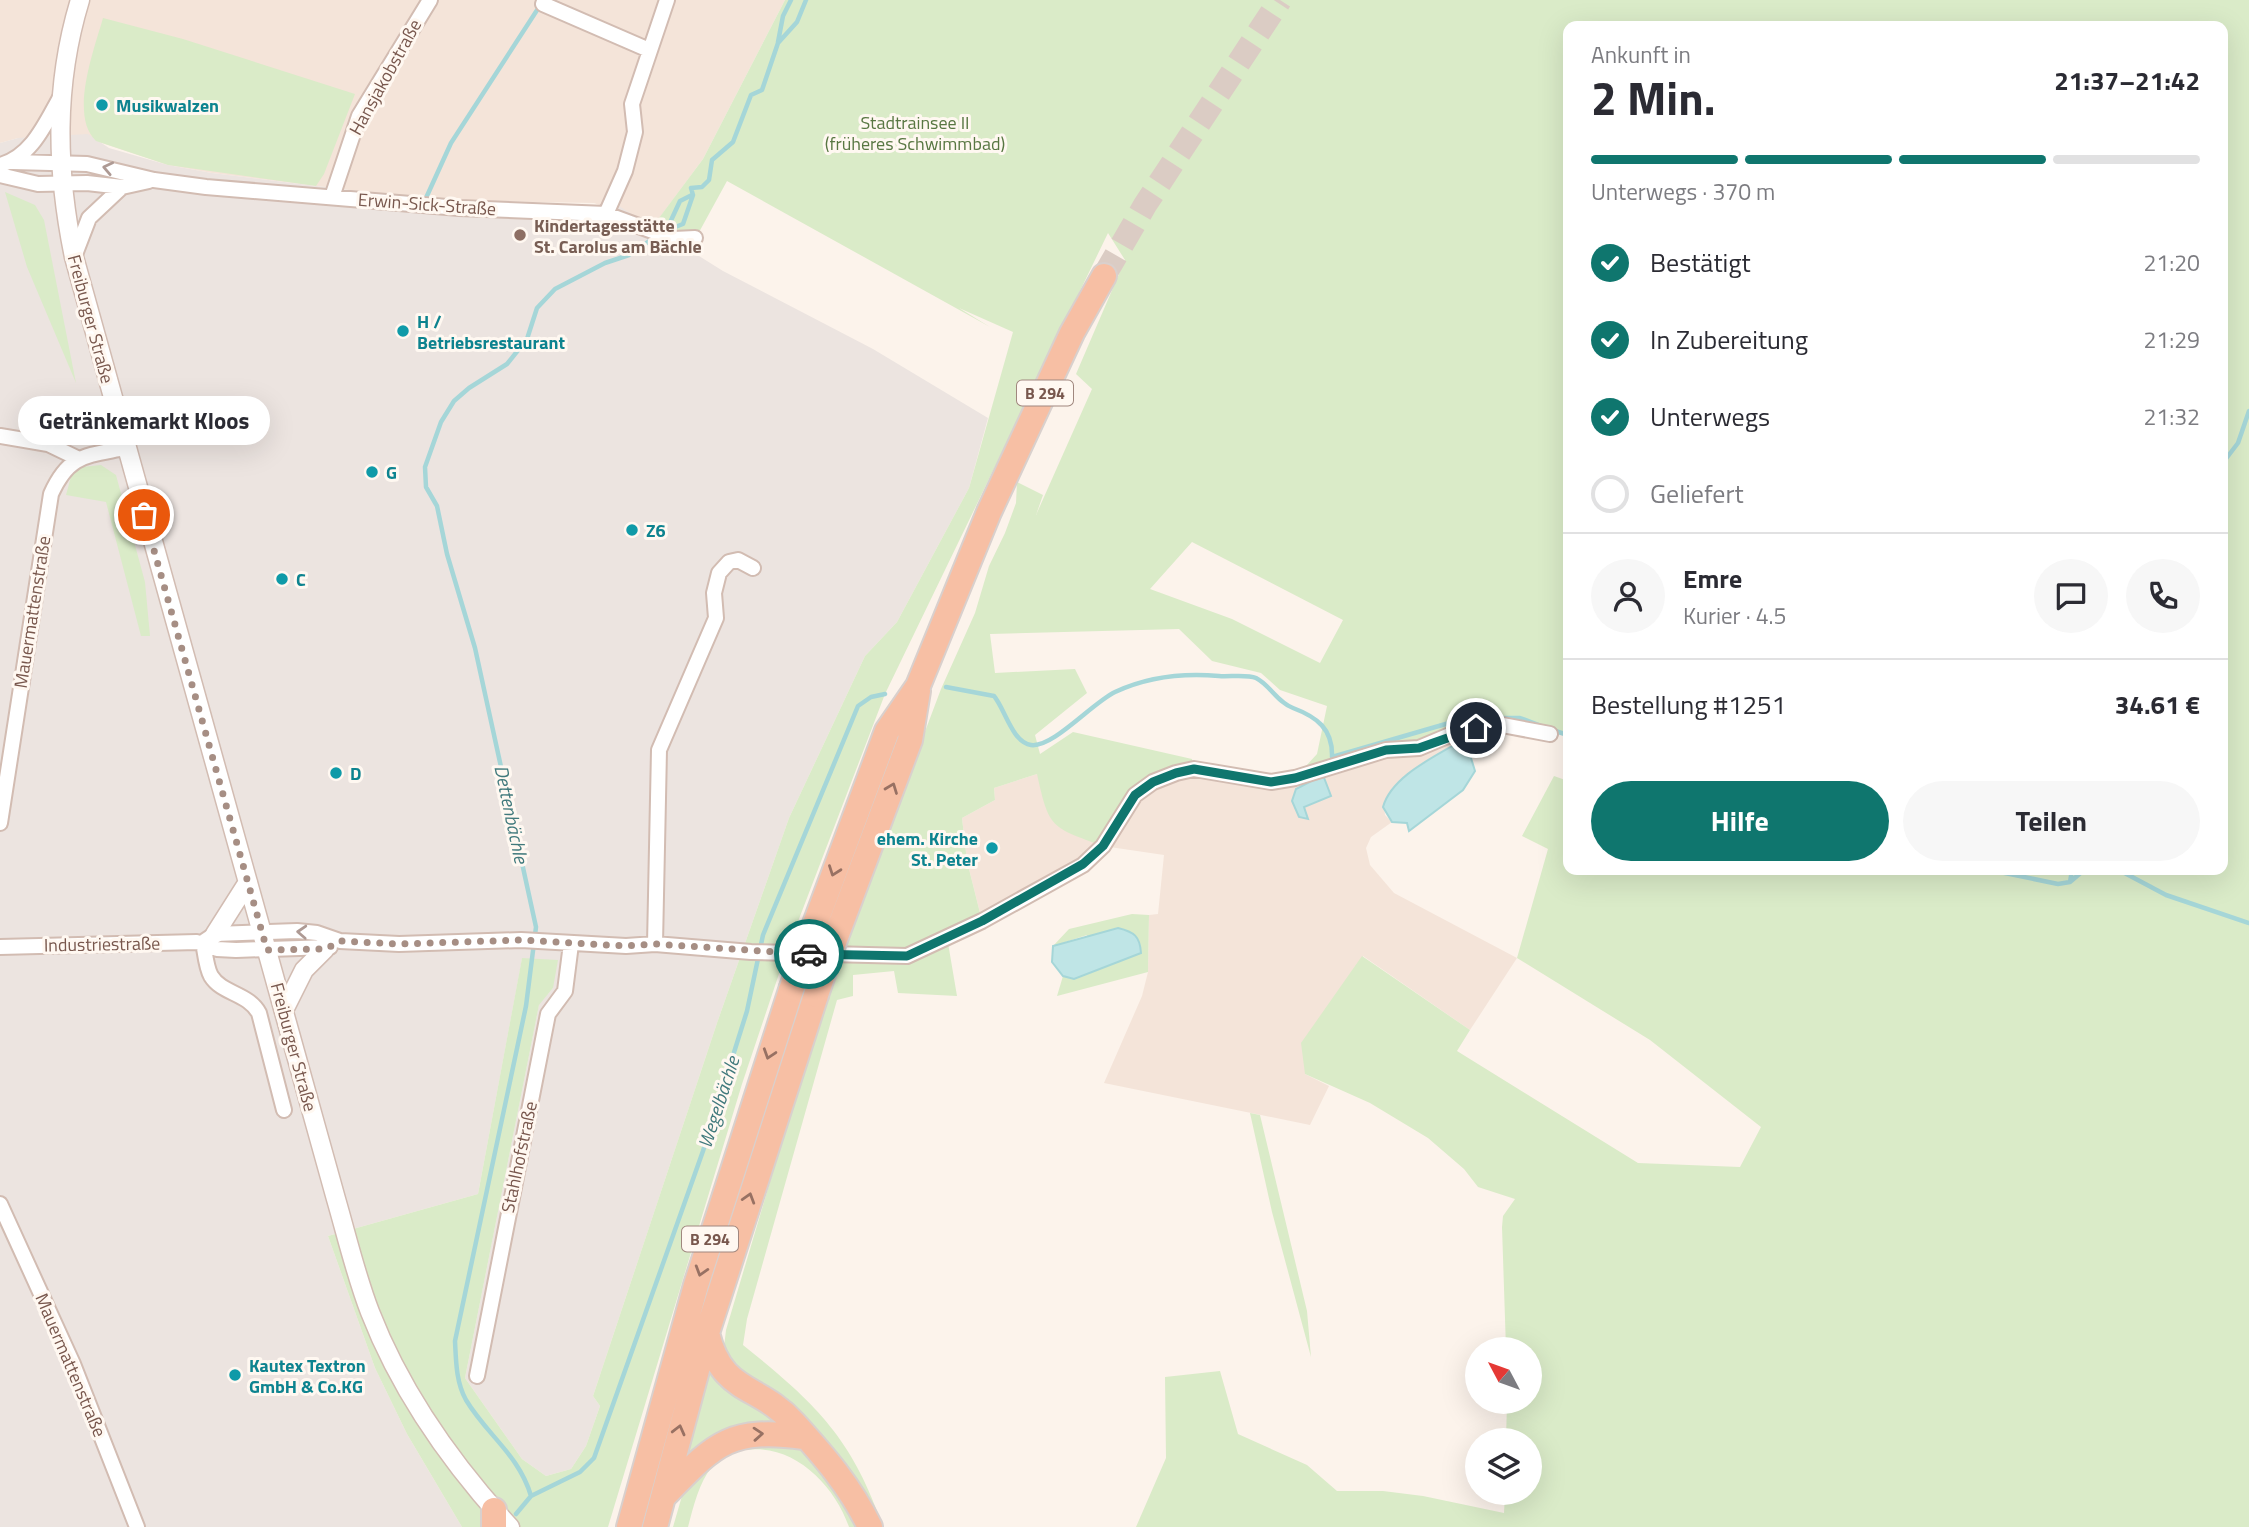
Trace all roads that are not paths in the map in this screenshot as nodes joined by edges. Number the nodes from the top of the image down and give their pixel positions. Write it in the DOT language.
graph roads {
  1 [pos="80,0"];
  2 [pos="430,0"];
  3 [pos="667,0"];
  4 [pos="544,4"];
  5 [pos="649,50"];
  6 [pos="61,96"];
  7 [pos="60,162"];
  8 [pos="7,163"];
  9 [pos="0,175"];
  10 [pos="154,180"];
  11 [pos="61,183"];
  12 [pos="122,187"];
  13 [pos="332,197"];
  14 [pos="607,214"];
  15 [pos="695,238"];
  16 [pos="74,257"];
  17 [pos="1104,276"];
  18 [pos="0,436"];
  19 [pos="125,448"];
  20 [pos="77,458"];
  21 [pos="753,568"];
  22 [pos="918,686"];
  23 [pos="1550,734"];
  24 [pos="0,823"];
  25 [pos="248,882"];
  26 [pos="262,932"];
  27 [pos="209,938"];
  28 [pos="572,944"];
  29 [pos="655,944"];
  30 [pos="333,945"];
  31 [pos="0,947"];
  32 [pos="267,950"];
  33 [pos="284,1010"];
  34 [pos="284,1110"];
  35 [pos="0,1204"];
  36 [pos="4,1222"];
  37 [pos="707,1333"];
  38 [pos="477,1376"];
  39 [pos="804,1437"];
  40 [pos="663,1496"];
  41 [pos="500,1521"];
  42 [pos="137,1527"];
  43 [pos="629,1527"];
  44 [pos="655,1527"];
  45 [pos="870,1527"];
  1 -- 6 [label="street, Freiburger Straße"];
  2 -- 13 [label="street, Hansjakobstraße"];
  3 -- 5 [label="street"];
  4 -- 5 [label="street"];
  5 -- 14 [label="street"];
  6 -- 7 [label="street, Freiburger Straße"];
  6 -- 8 [label="street"];
  7 -- 8 [label="street, Erwin-Sick-Straße"];
  10 -- 7 [label="street, Erwin-Sick-Straße, one-way"];
  7 -- 11 [label="street, Freiburger Straße"];
  9 -- 11 [label="street, Erwin-Sick-Straße"];
  10 -- 12 [label="street, Erwin-Sick-Straße"];
  10 -- 13 [label="street, Erwin-Sick-Straße"];
  11 -- 12 [label="street, Erwin-Sick-Straße"];
  11 -- 16 [label="street, Freiburger Straße"];
  12 -- 16 [label="street"];
  13 -- 14 [label="street, Erwin-Sick-Straße"];
  14 -- 15 [label="street, Erwin-Sick-Straße"];
  16 -- 19 [label="street, Freiburger Straße"];
  17 -- 22 [label="highway, B 294"];
  18 -- 20 [label="street"];
  19 -- 20 [label="street"];
  19 -- 25 [label="street, Freiburger Straße"];
  20 -- 24 [label="street, Mauermattenstraße"];
  21 -- 29 [label="street"];
  37 -- 22 [label="highway, B 294, one-way, bridge"];
  22 -- 43 [label="highway, B 294, one-way, bridge"];
  23 -- 29 [label="street"];
  25 -- 26 [label="street, Freiburger Straße"];
  25 -- 27 [label="street"];
  26 -- 27 [label="street, Industriestraße"];
  30 -- 26 [label="street, one-way"];
  26 -- 32 [label="street, Freiburger Straße"];
  27 -- 31 [label="street, Industriestraße"];
  27 -- 32 [label="street, Industriestraße"];
  27 -- 34 [label="street"];
  28 -- 29 [label="street"];
  28 -- 30 [label="street"];
  28 -- 38 [label="street, Stahlhofstraße"];
  30 -- 32 [label="street"];
  30 -- 33 [label="street"];
  32 -- 33 [label="street, Freiburger Straße"];
  33 -- 41 [label="street, Freiburger Straße"];
  35 -- 36 [label="street, Mauermattenstraße"];
  36 -- 42 [label="street, Mauermattenstraße"];
  37 -- 39 [label="highway"];
  40 -- 37 [label="highway, B 294, one-way"];
  40 -- 39 [label="highway, one-way"];
  39 -- 45 [label="highway"];
  40 -- 44 [label="highway, B 294"];
}
